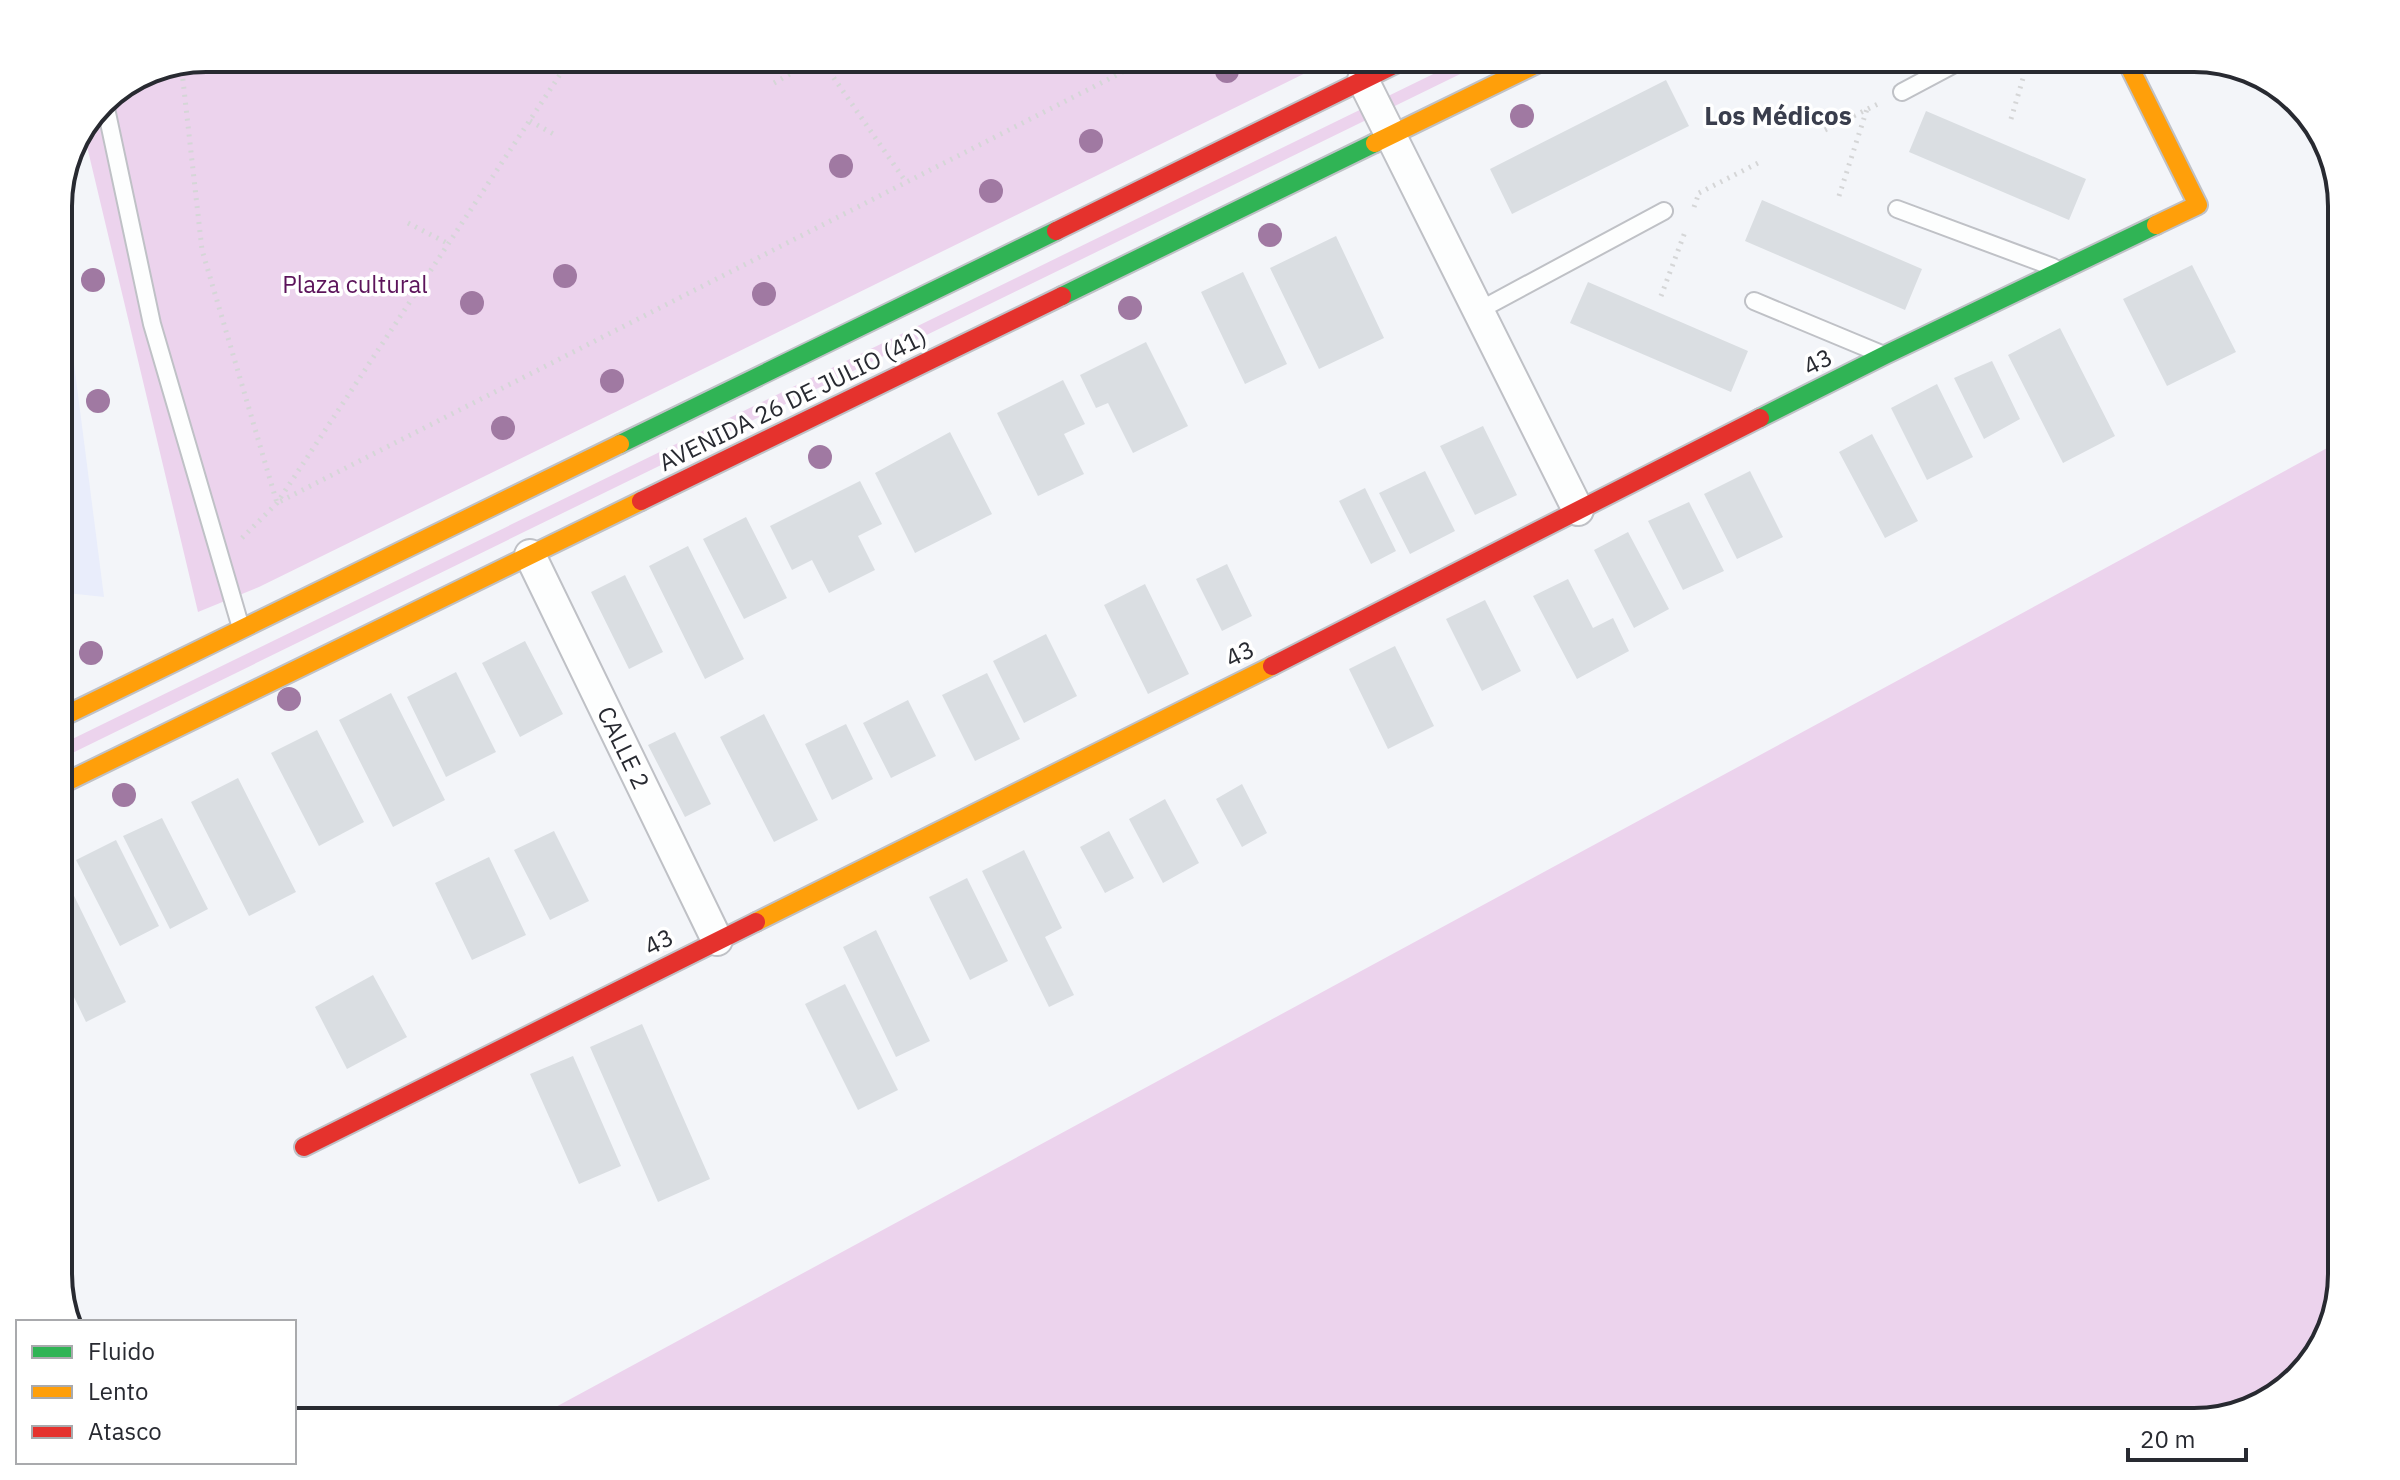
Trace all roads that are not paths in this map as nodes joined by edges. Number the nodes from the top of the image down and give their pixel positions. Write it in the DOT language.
graph roads {
  1 [pos="1379,72"];
  2 [pos="1520,72"];
  3 [pos="1940,72"];
  4 [pos="2132,72"];
  5 [pos="1363,80"];
  6 [pos="1902,92"];
  7 [pos="108,116"];
  8 [pos="1389,134"];
  9 [pos="1897,209"];
  10 [pos="1664,211"];
  11 [pos="2064,271"];
  12 [pos="1754,301"];
  13 [pos="1478,311"];
  14 [pos="1885,355"];
  15 [pos="1578,510"];
  16 [pos="530,555"];
  17 [pos="241,629"];
  18 [pos="72,712"];
  19 [pos="72,779"];
  20 [pos="717,940"];
  21 [pos="304,1147"];
  1 -- 5 [label="main road, AVENIDA 26 DE JULIO (41)"];
  2 -- 8 [label="main road, AVENIDA 26 DE JULIO (41)"];
  3 -- 6 [label="lane"];
  4 -- 11 [label="main road, 43"];
  5 -- 8 [label="street"];
  5 -- 17 [label="main road, AVENIDA 26 DE JULIO (41)"];
  7 -- 17 [label="lane"];
  8 -- 13 [label="street"];
  8 -- 16 [label="main road, AVENIDA 26 DE JULIO (41)"];
  9 -- 11 [label="lane"];
  10 -- 13 [label="lane"];
  11 -- 14 [label="main road, 43"];
  12 -- 14 [label="lane"];
  13 -- 15 [label="street"];
  14 -- 15 [label="main road, 43"];
  15 -- 20 [label="main road, 43"];
  16 -- 19 [label="main road, AVENIDA 26 DE JULIO (41)"];
  16 -- 20 [label="street, CALLE 2"];
  17 -- 18 [label="main road, AVENIDA 26 DE JULIO (41)"];
  20 -- 21 [label="main road, 43"];
}
